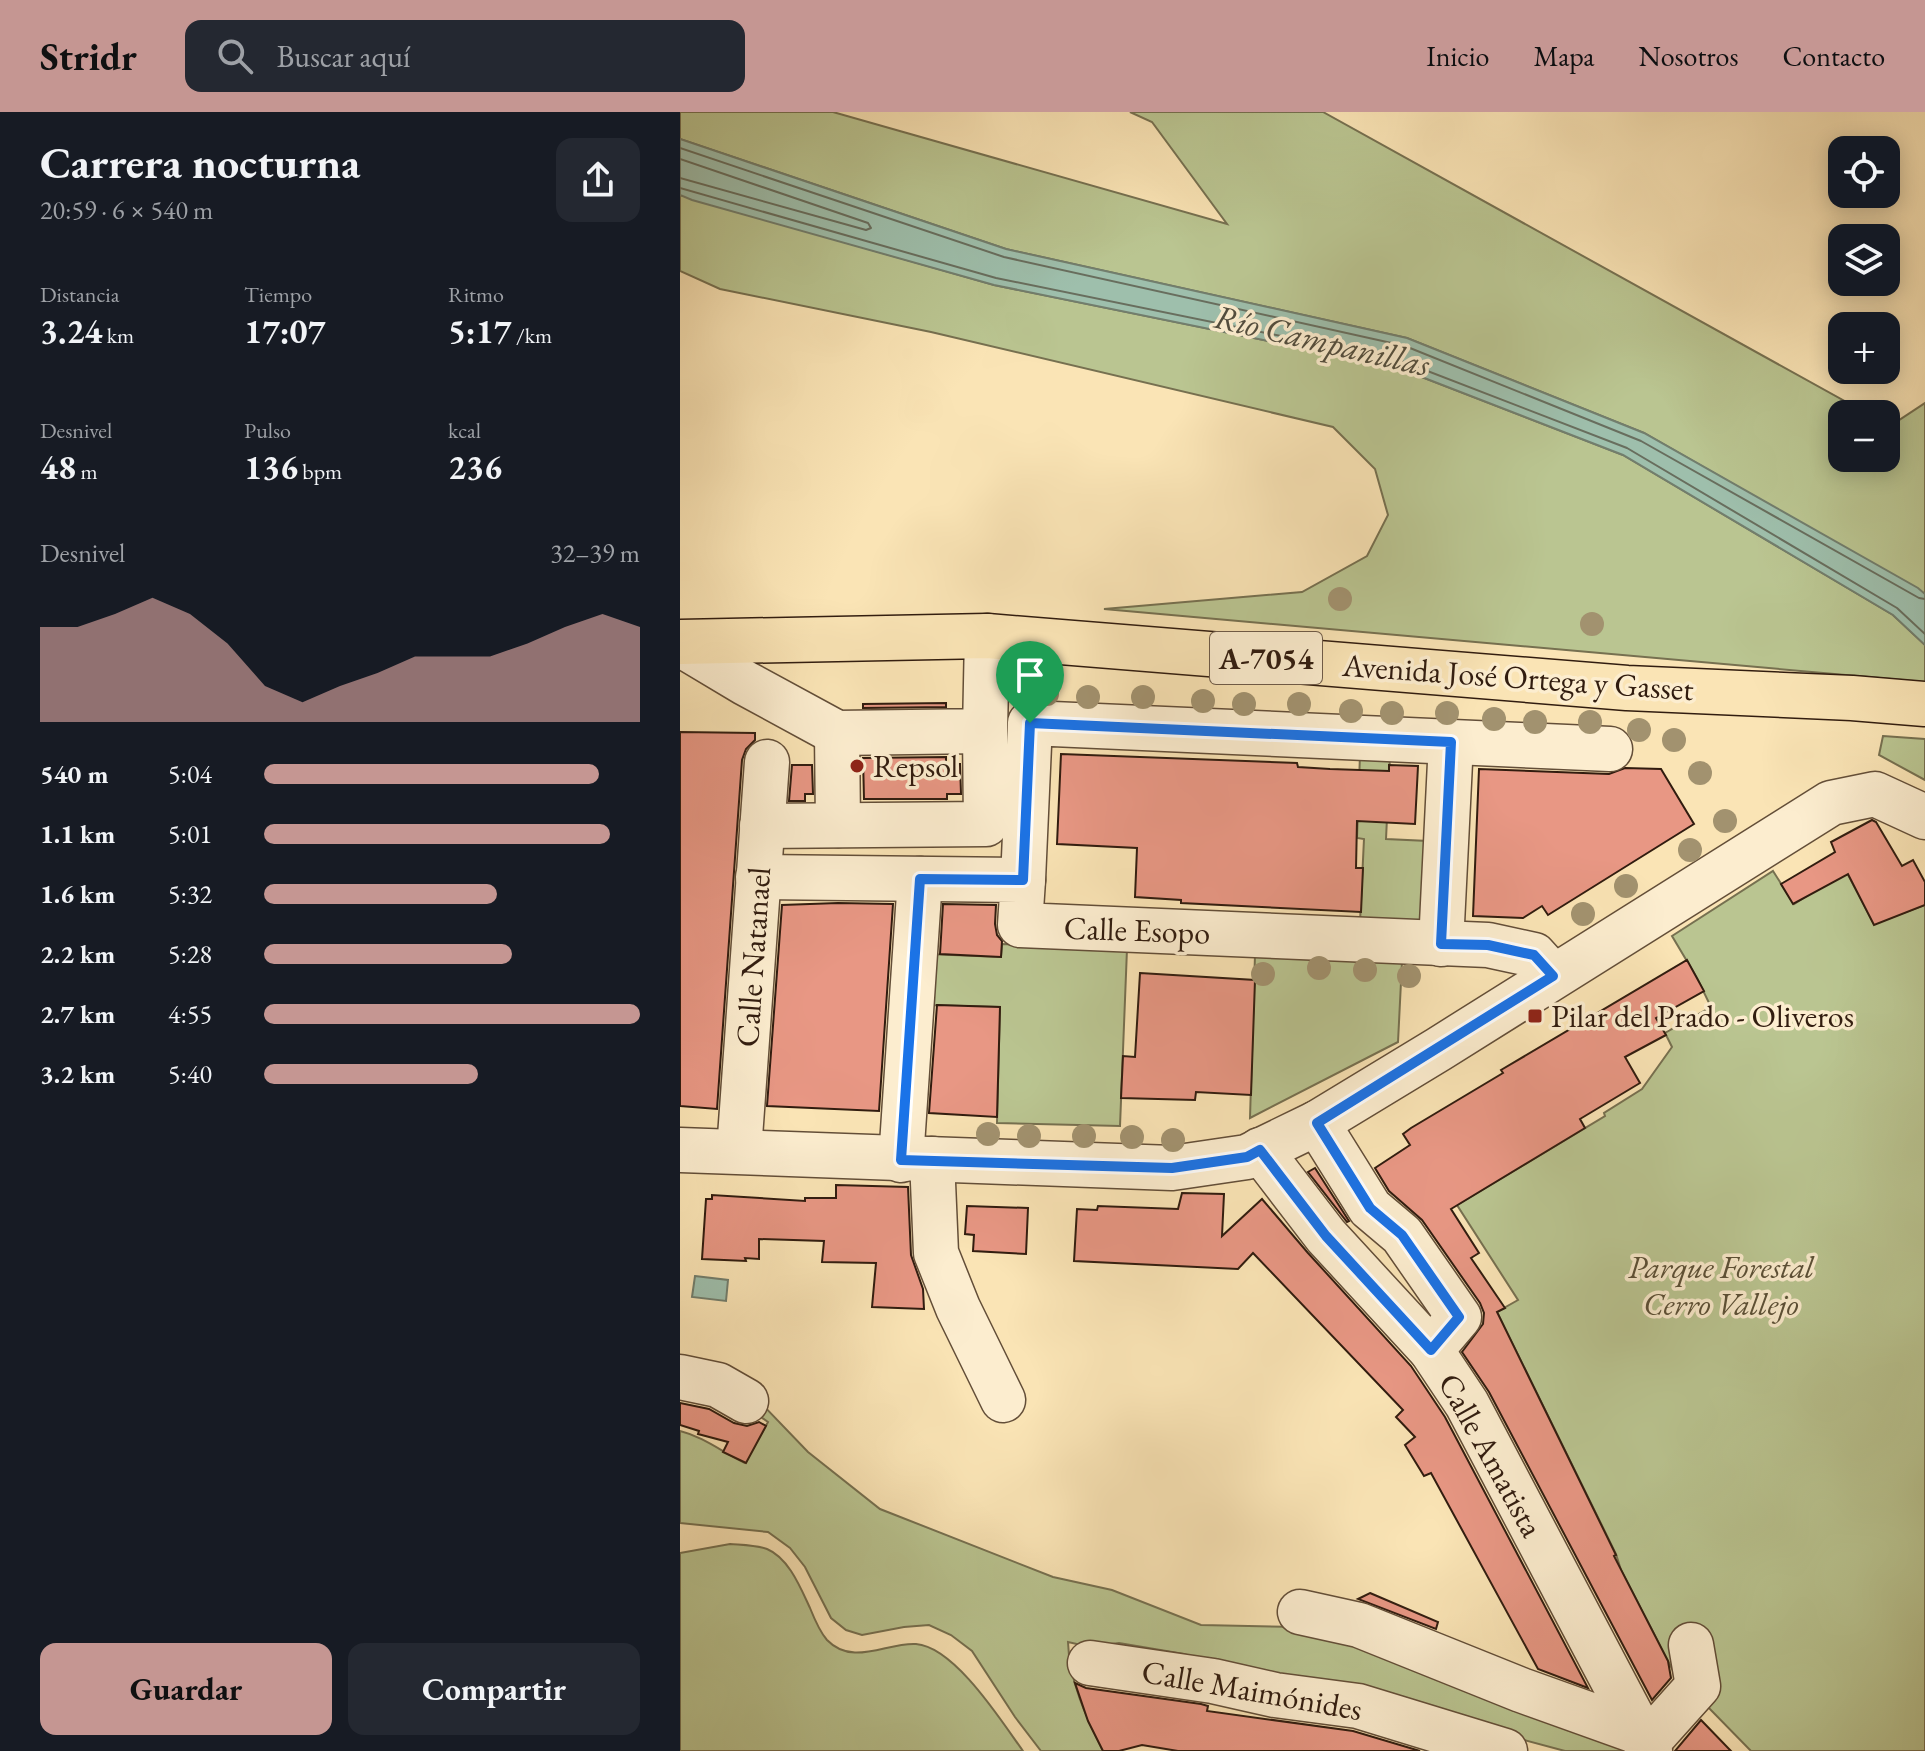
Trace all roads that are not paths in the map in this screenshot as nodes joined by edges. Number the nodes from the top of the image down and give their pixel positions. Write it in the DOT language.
graph roads {
  1 [pos="987,636"];
  2 [pos="680,643"];
  3 [pos="1925,704"];
  4 [pos="985,731"];
  5 [pos="837,733"];
  6 [pos="1451,742"];
  7 [pos="1610,749"];
  8 [pos="767,762"];
  9 [pos="1925,817"];
  10 [pos="838,825"];
  11 [pos="762,826"];
  12 [pos="758,877"];
  13 [pos="920,879"];
  14 [pos="1023,880"];
  15 [pos="1441,944"];
  16 [pos="1553,976"];
  17 [pos="1317,1123"];
  18 [pos="680,1150"];
  19 [pos="1260,1150"];
  20 [pos="739,1151"];
  21 [pos="916,1159"];
  22 [pos="1431,1350"];
  23 [pos="680,1377"];
  24 [pos="1003,1400"];
  25 [pos="746,1401"];
  26 [pos="1300,1612"];
  27 [pos="1691,1645"];
  28 [pos="1090,1663"];
  29 [pos="1645,1743"];
  30 [pos="1505,1751"];
  1 -- 2 [label="main road, Avenida José Ortega y Gasset / A-7054"];
  1 -- 3 [label="main road, Avenida José Ortega y Gasset / A-7054"];
  1 -- 4 [label="street"];
  2 -- 5 [label="street"];
  4 -- 5 [label="street"];
  4 -- 10 [label="street"];
  5 -- 10 [label="street"];
  6 -- 7 [label="street"];
  6 -- 14 [label="street"];
  6 -- 15 [label="street"];
  8 -- 11 [label="street, Calle Natanael"];
  9 -- 16 [label="street"];
  10 -- 11 [label="street"];
  11 -- 12 [label="street, Calle Natanael"];
  12 -- 13 [label="street"];
  12 -- 20 [label="street, Calle Natanael"];
  13 -- 14 [label="street"];
  13 -- 21 [label="street"];
  14 -- 15 [label="street, Calle Esopo"];
  15 -- 16 [label="street, Calle Esopo"];
  16 -- 17 [label="street"];
  17 -- 19 [label="street"];
  17 -- 22 [label="street"];
  18 -- 20 [label="street"];
  19 -- 21 [label="street"];
  19 -- 22 [label="street, Calle Amatista"];
  20 -- 21 [label="street"];
  21 -- 24 [label="street"];
  22 -- 29 [label="street, Calle Amatista"];
  23 -- 25 [label="street"];
  26 -- 29 [label="street"];
  27 -- 29 [label="street"];
  28 -- 30 [label="street, Calle Maimónides"];
}
